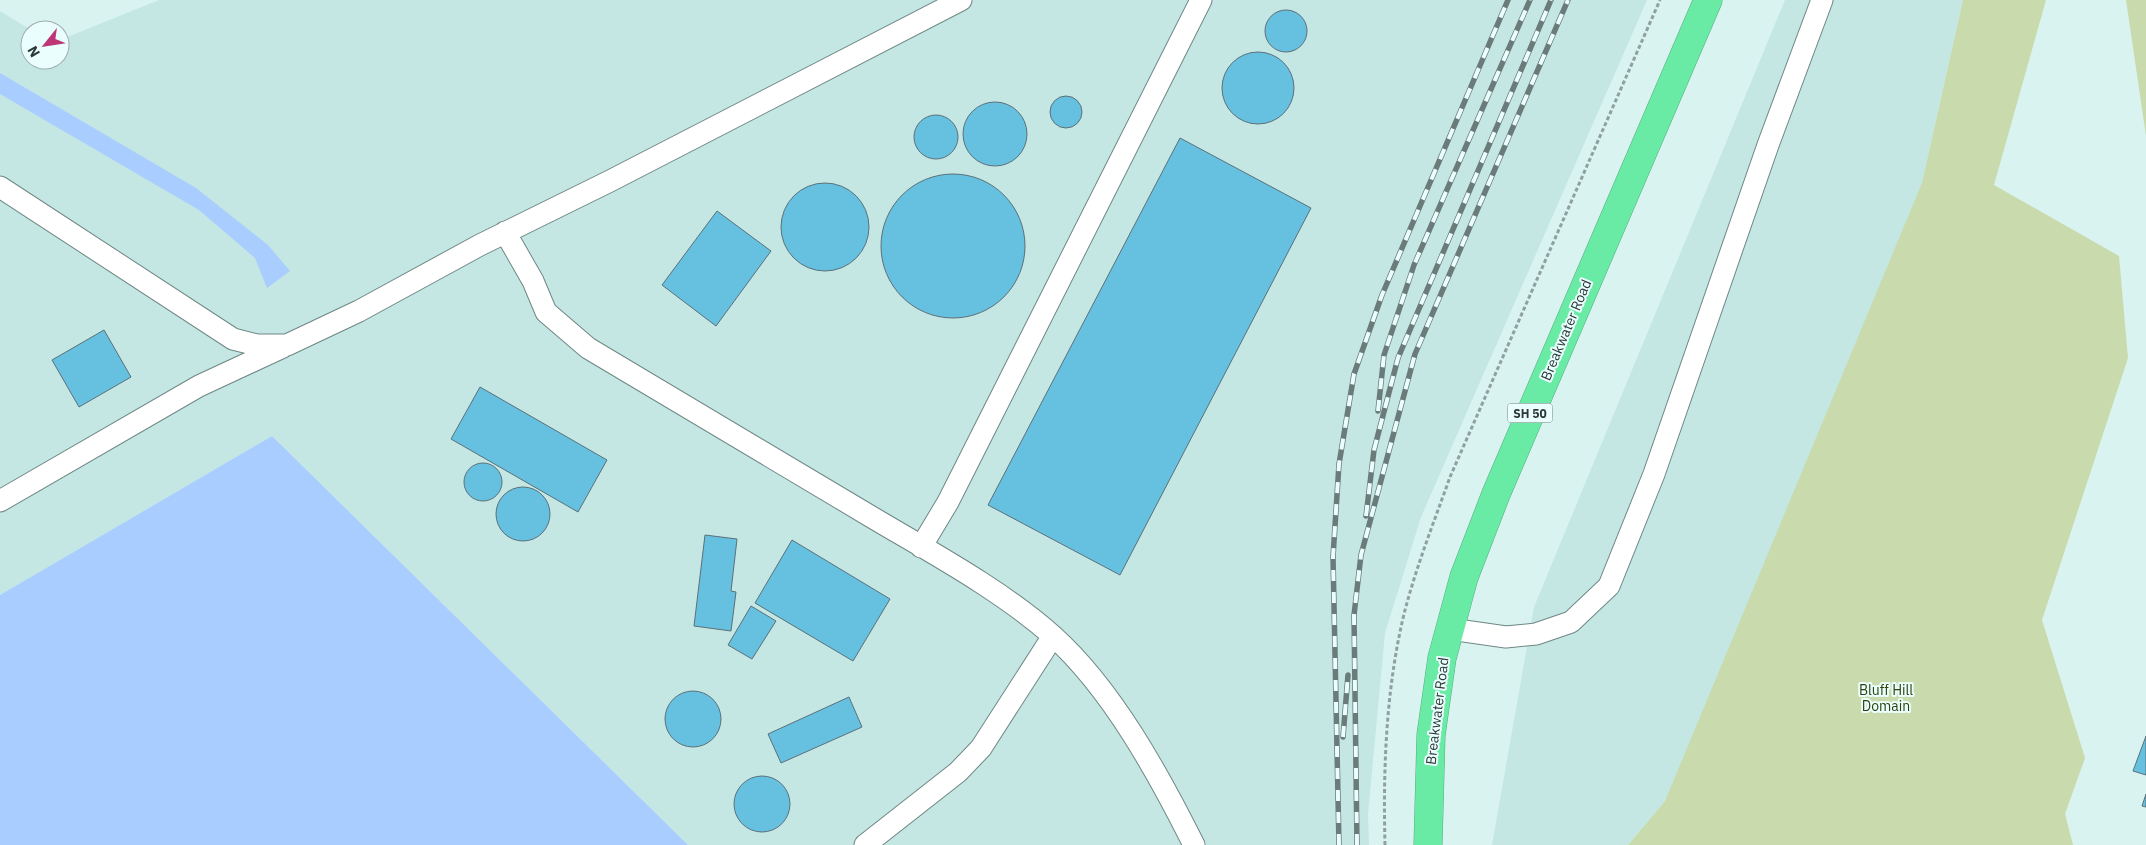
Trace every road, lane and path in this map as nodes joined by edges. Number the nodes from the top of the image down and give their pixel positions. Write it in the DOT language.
graph roads {
  1 [pos="961,0"];
  2 [pos="1202,0"];
  3 [pos="1708,0"];
  4 [pos="1822,0"];
  5 [pos="0,186"];
  6 [pos="505,232"];
  7 [pos="287,346"];
  8 [pos="0,501"];
  9 [pos="921,547"];
  10 [pos="1450,629"];
  11 [pos="1053,636"];
  12 [pos="865,845"];
  13 [pos="1194,845"];
  14 [pos="1428,845"];
  1 -- 6 [label="lane"];
  2 -- 9 [label="lane"];
  3 -- 10 [label="highway, Breakwater Road / SH 50"];
  4 -- 10 [label="lane"];
  5 -- 7 [label="lane"];
  6 -- 7 [label="lane"];
  6 -- 9 [label="lane"];
  7 -- 8 [label="lane"];
  9 -- 11 [label="lane"];
  10 -- 14 [label="highway, Breakwater Road / SH 50"];
  11 -- 12 [label="lane"];
  11 -- 13 [label="lane"];
}
